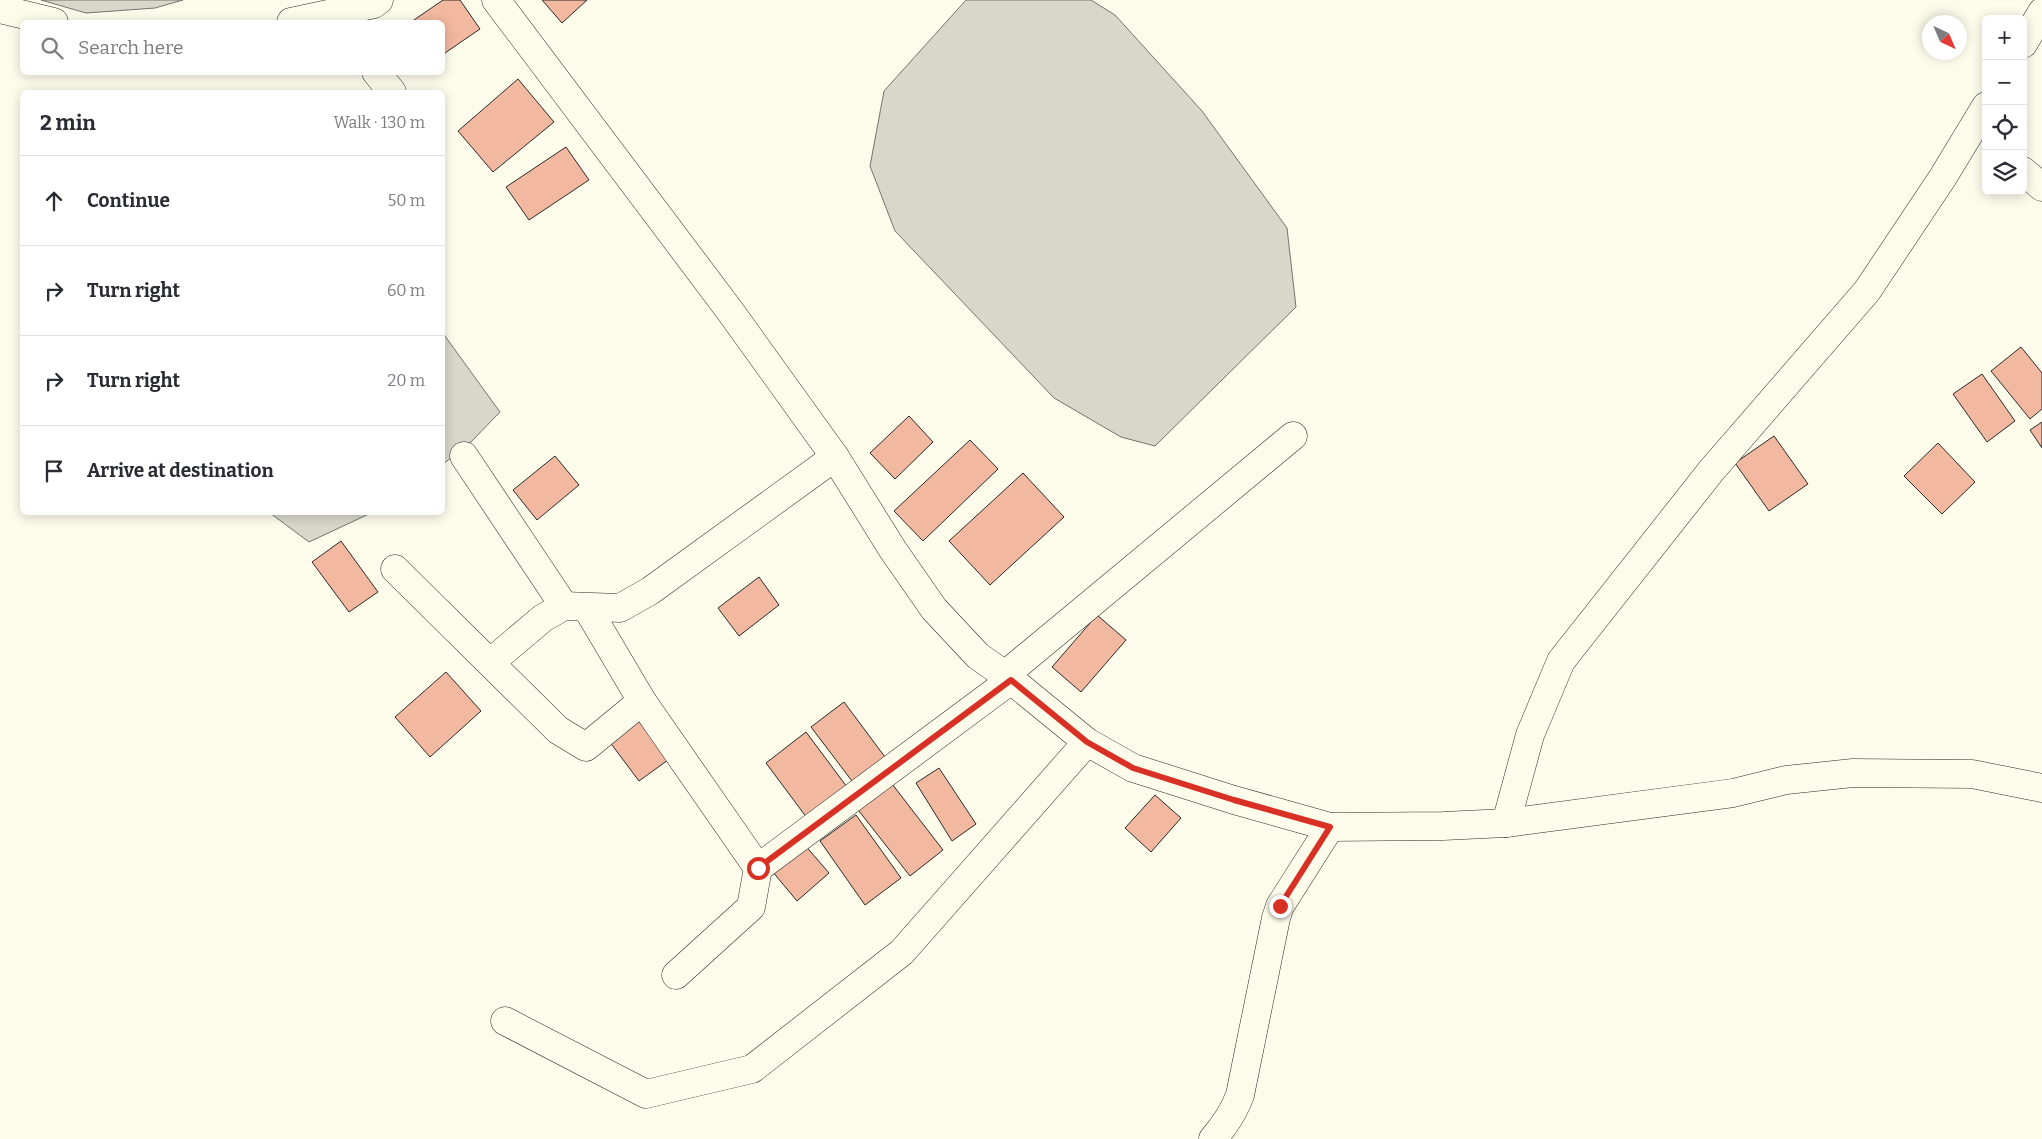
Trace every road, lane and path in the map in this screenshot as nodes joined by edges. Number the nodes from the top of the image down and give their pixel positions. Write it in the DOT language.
graph roads {
  1 [pos="379,0"];
  2 [pos="496,0"];
  3 [pos="0,9"];
  4 [pos="2042,12"];
  5 [pos="331,18"];
  6 [pos="46,20"];
  7 [pos="311,20"];
  8 [pos="2027,37"];
  9 [pos="378,75"];
  10 [pos="390,90"];
  11 [pos="1981,125"];
  12 [pos="2027,174"];
  13 [pos="2042,187"];
  14 [pos="1293,436"];
  15 [pos="464,456"];
  16 [pos="835,457"];
  17 [pos="395,568"];
  18 [pos="576,607"];
  19 [pos="491,662"];
  20 [pos="1008,678"];
  21 [pos="642,701"];
  22 [pos="1087,742"];
  23 [pos="2042,788"];
  24 [pos="1506,823"];
  25 [pos="1330,827"];
  26 [pos="758,868"];
  27 [pos="676,975"];
  28 [pos="505,1021"];
  29 [pos="1213,1139"];
  1 -- 5 [label="street"];
  2 -- 16 [label="street"];
  3 -- 6 [label="street"];
  4 -- 8 [label="street"];
  5 -- 7 [label="street"];
  9 -- 10 [label="street"];
  11 -- 24 [label="street"];
  12 -- 13 [label="street"];
  14 -- 20 [label="street"];
  15 -- 18 [label="street"];
  16 -- 18 [label="street"];
  16 -- 20 [label="street"];
  17 -- 19 [label="street"];
  18 -- 19 [label="street"];
  18 -- 21 [label="street"];
  19 -- 21 [label="street"];
  20 -- 22 [label="street"];
  20 -- 26 [label="street"];
  21 -- 26 [label="street"];
  22 -- 25 [label="street"];
  22 -- 28 [label="street"];
  23 -- 24 [label="street"];
  24 -- 25 [label="street"];
  25 -- 29 [label="street"];
  26 -- 27 [label="street"];
}
